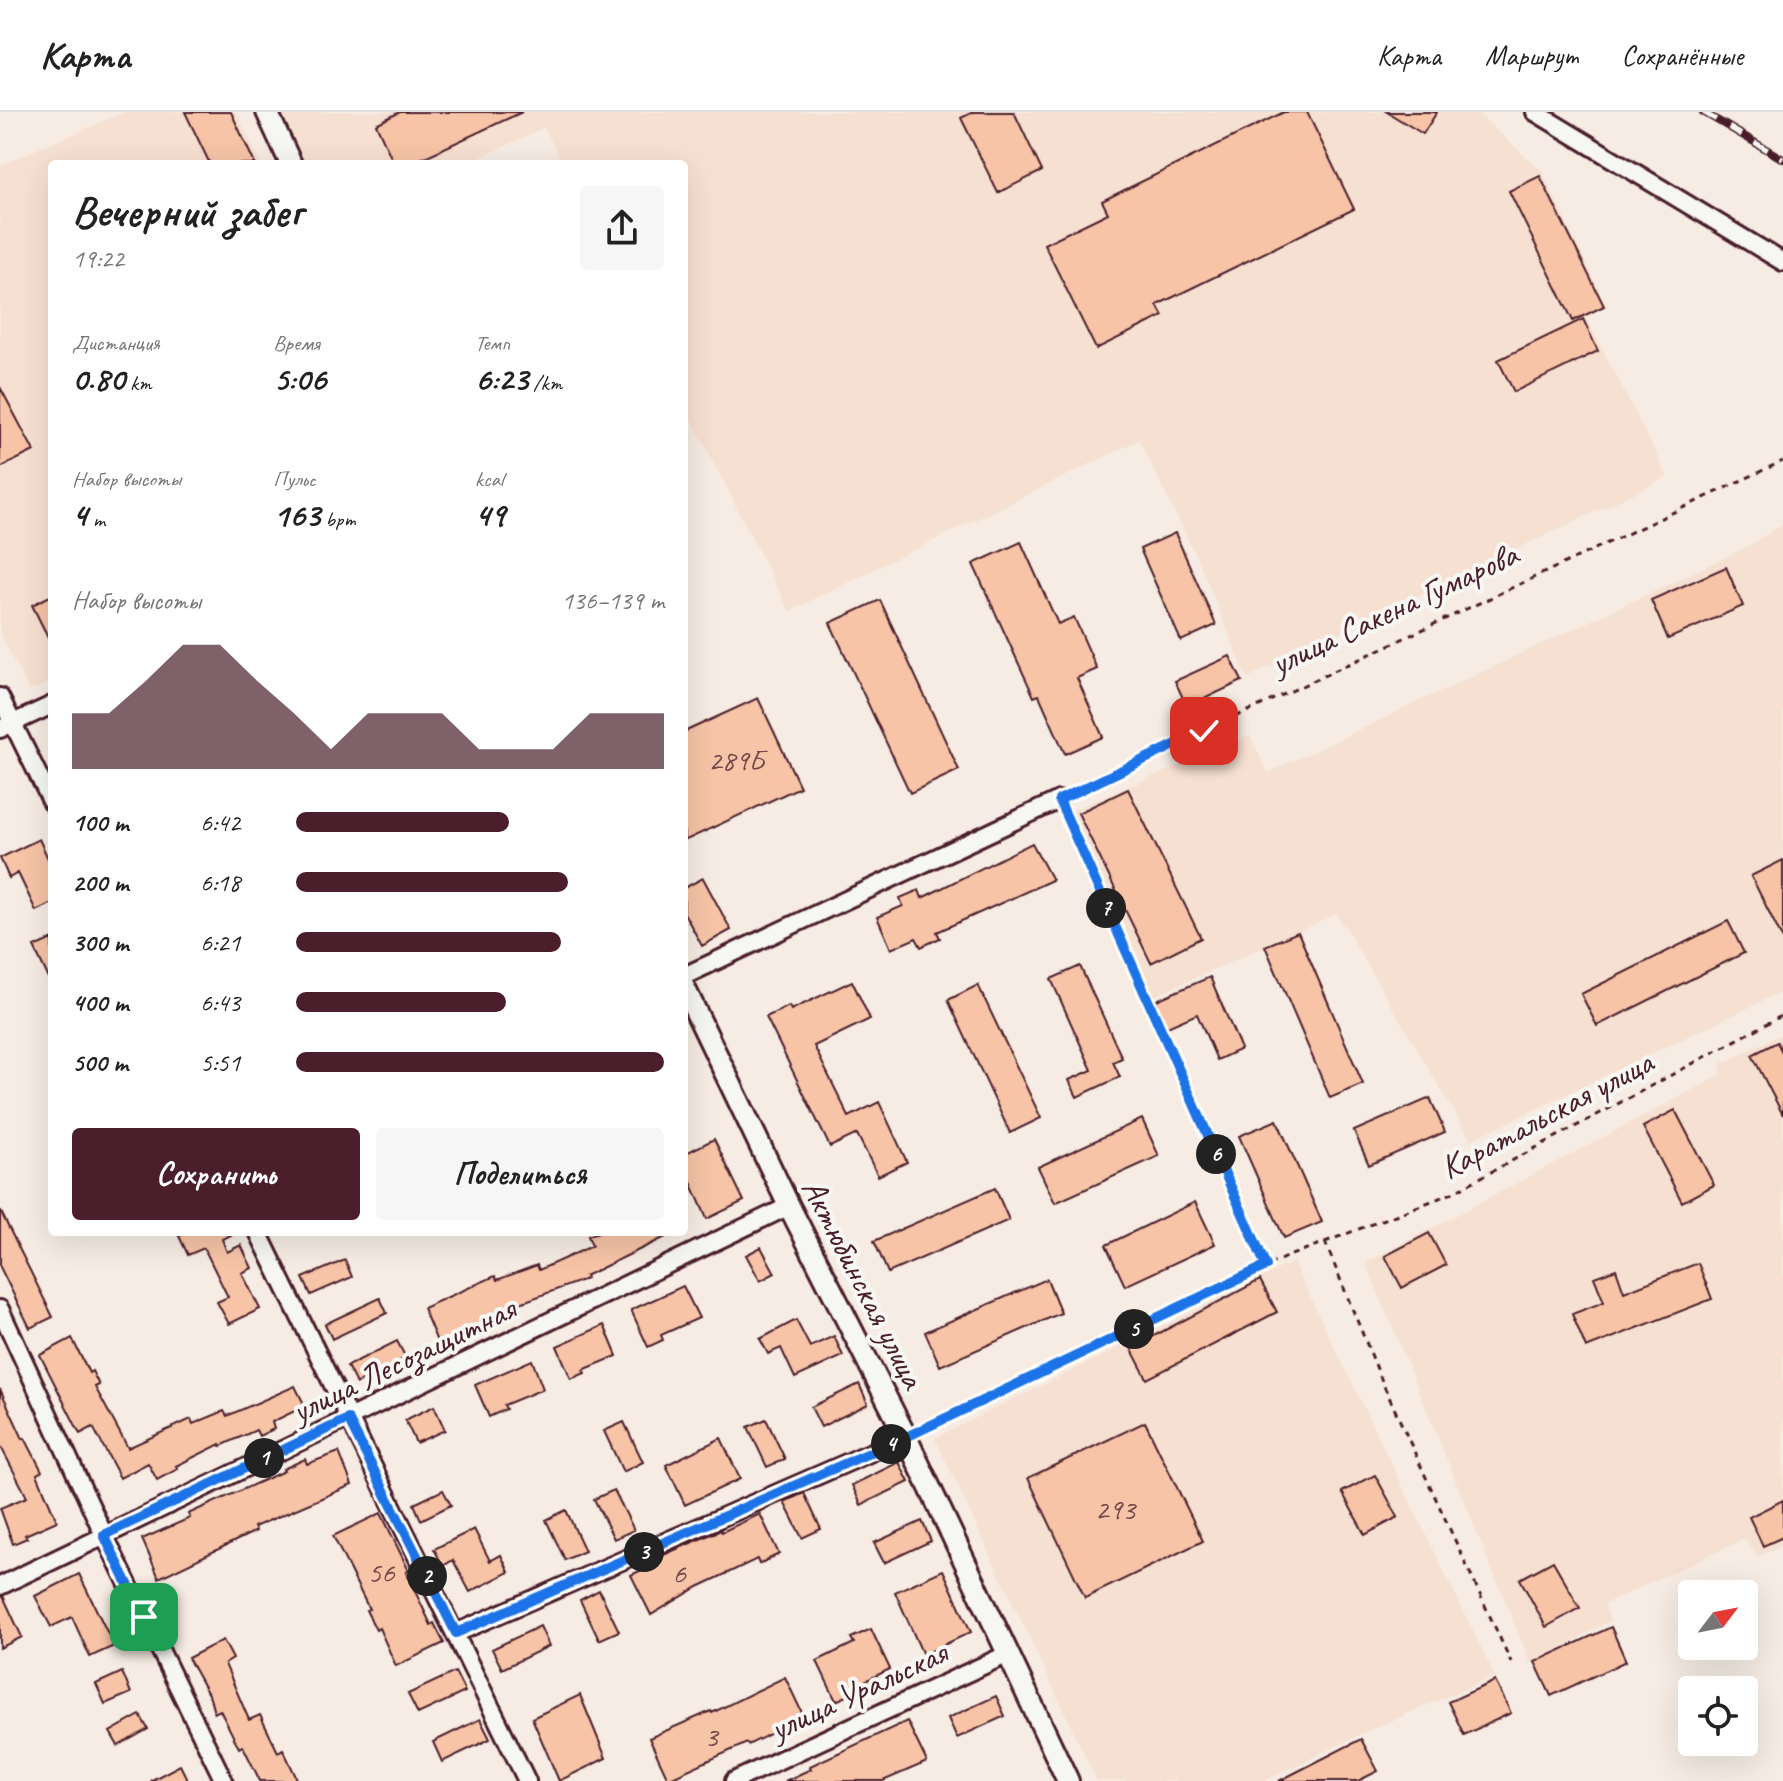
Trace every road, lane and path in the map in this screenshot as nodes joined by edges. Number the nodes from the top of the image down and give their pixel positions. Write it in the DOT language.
graph roads {
  1 [pos="267,112"];
  2 [pos="1535,112"];
  3 [pos="289,160"];
  4 [pos="1783,262"];
  5 [pos="1783,461"];
  6 [pos="0,697"];
  7 [pos="48,707"];
  8 [pos="7,726"];
  9 [pos="48,796"];
  10 [pos="1059,800"];
  11 [pos="688,974"];
  12 [pos="688,995"];
  13 [pos="1783,1015"];
  14 [pos="789,1206"];
  15 [pos="260,1236"];
  16 [pos="1325,1242"];
  17 [pos="1266,1266"];
  18 [pos="0,1309"];
  19 [pos="348,1419"];
  20 [pos="906,1437"];
  21 [pos="104,1535"];
  22 [pos="0,1586"];
  23 [pos="456,1633"];
  24 [pos="1008,1654"];
  25 [pos="1511,1662"];
  26 [pos="224,1781"];
  27 [pos="527,1781"];
  28 [pos="734,1781"];
  29 [pos="1068,1781"];
  1 -- 3 [label="street"];
  2 -- 4 [label="street"];
  5 -- 10 [label="path, улица Сакена Гумарова"];
  6 -- 8 [label="street"];
  7 -- 8 [label="street"];
  8 -- 9 [label="street"];
  10 -- 11 [label="street"];
  10 -- 17 [label="path"];
  12 -- 14 [label="street, Актюбинская улица"];
  13 -- 16 [label="path, Каратальская улица"];
  14 -- 19 [label="street, улица Лесозащитная"];
  14 -- 20 [label="street, Актюбинская улица"];
  15 -- 19 [label="street"];
  16 -- 17 [label="path, Каратальская улица"];
  16 -- 25 [label="path"];
  17 -- 20 [label="path, Каратальская улица"];
  18 -- 21 [label="street"];
  19 -- 21 [label="street, улица Лесозащитная"];
  19 -- 23 [label="street"];
  20 -- 23 [label="street"];
  20 -- 24 [label="street, Актюбинская улица"];
  21 -- 22 [label="street, улица Лесозащитная"];
  21 -- 26 [label="street"];
  23 -- 27 [label="street"];
  24 -- 28 [label="street, улица Уральская"];
  24 -- 29 [label="street, Актюбинская улица"];
}
